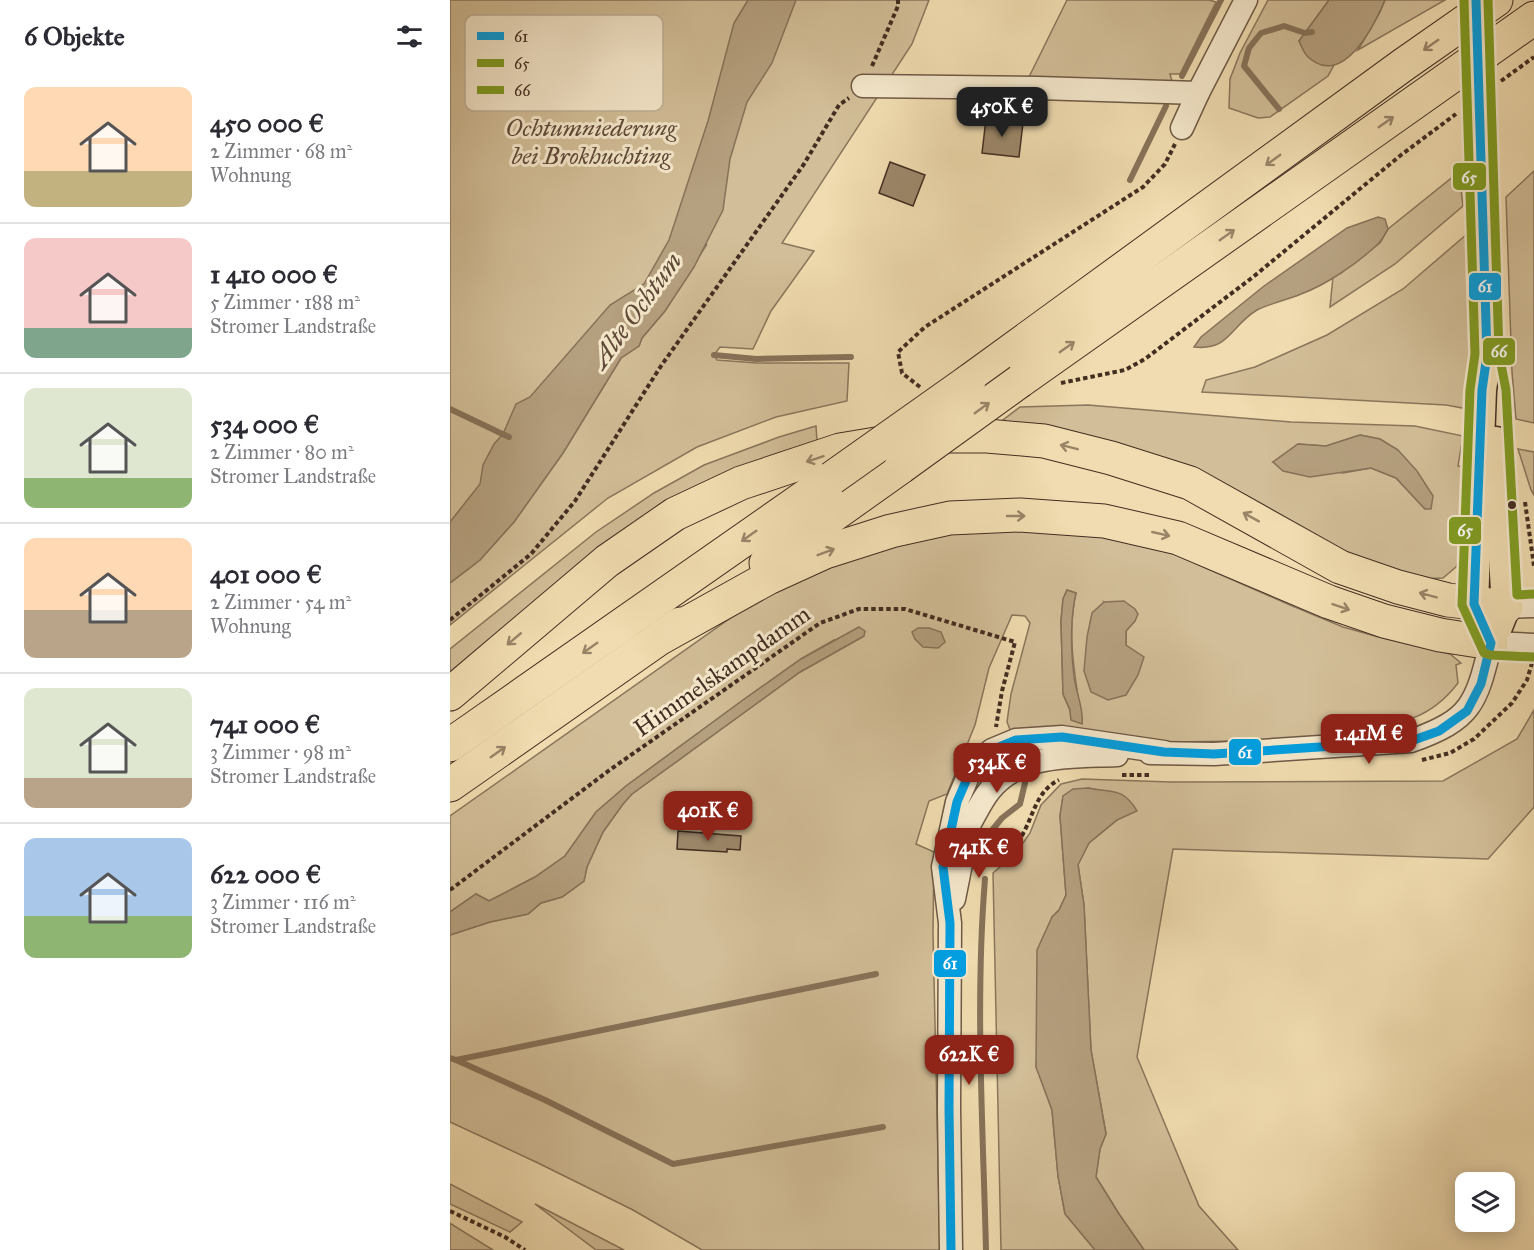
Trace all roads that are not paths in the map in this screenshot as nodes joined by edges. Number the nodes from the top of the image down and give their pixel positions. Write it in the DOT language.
graph roads {
  1 [pos="1246,0"];
  2 [pos="1476,0"];
  3 [pos="1496,0"];
  4 [pos="1534,18"];
  5 [pos="863,86"];
  6 [pos="1198,93"];
  7 [pos="1182,128"];
  8 [pos="1489,457"];
  9 [pos="1474,604"];
  10 [pos="1520,606"];
  11 [pos="662,637"];
  12 [pos="1491,643"];
  13 [pos="1530,655"];
  14 [pos="450,694"];
  15 [pos="450,745"];
  16 [pos="992,750"];
  17 [pos="1164,752"];
  18 [pos="450,785"];
  19 [pos="968,827"];
  20 [pos="950,923"];
  21 [pos="951,1250"];
  1 -- 6 [label="street"];
  2 -- 8 [label="main road, bridge"];
  3 -- 15 [label="highway, one-way, bridge"];
  11 -- 4 [label="highway, one-way, bridge"];
  5 -- 6 [label="street"];
  6 -- 7 [label="street"];
  8 -- 9 [label="main road"];
  8 -- 10 [label="main road"];
  9 -- 10 [label="highway"];
  9 -- 12 [label="main road"];
  9 -- 14 [label="highway, one-way"];
  10 -- 12 [label="main road"];
  11 -- 12 [label="highway, one-way"];
  18 -- 11 [label="highway, one-way"];
  12 -- 13 [label="street"];
  12 -- 17 [label="street"];
  16 -- 17 [label="street"];
  16 -- 19 [label="street"];
  16 -- 20 [label="street"];
  17 -- 19 [label="street"];
  19 -- 20 [label="street"];
  20 -- 21 [label="street"];
}
